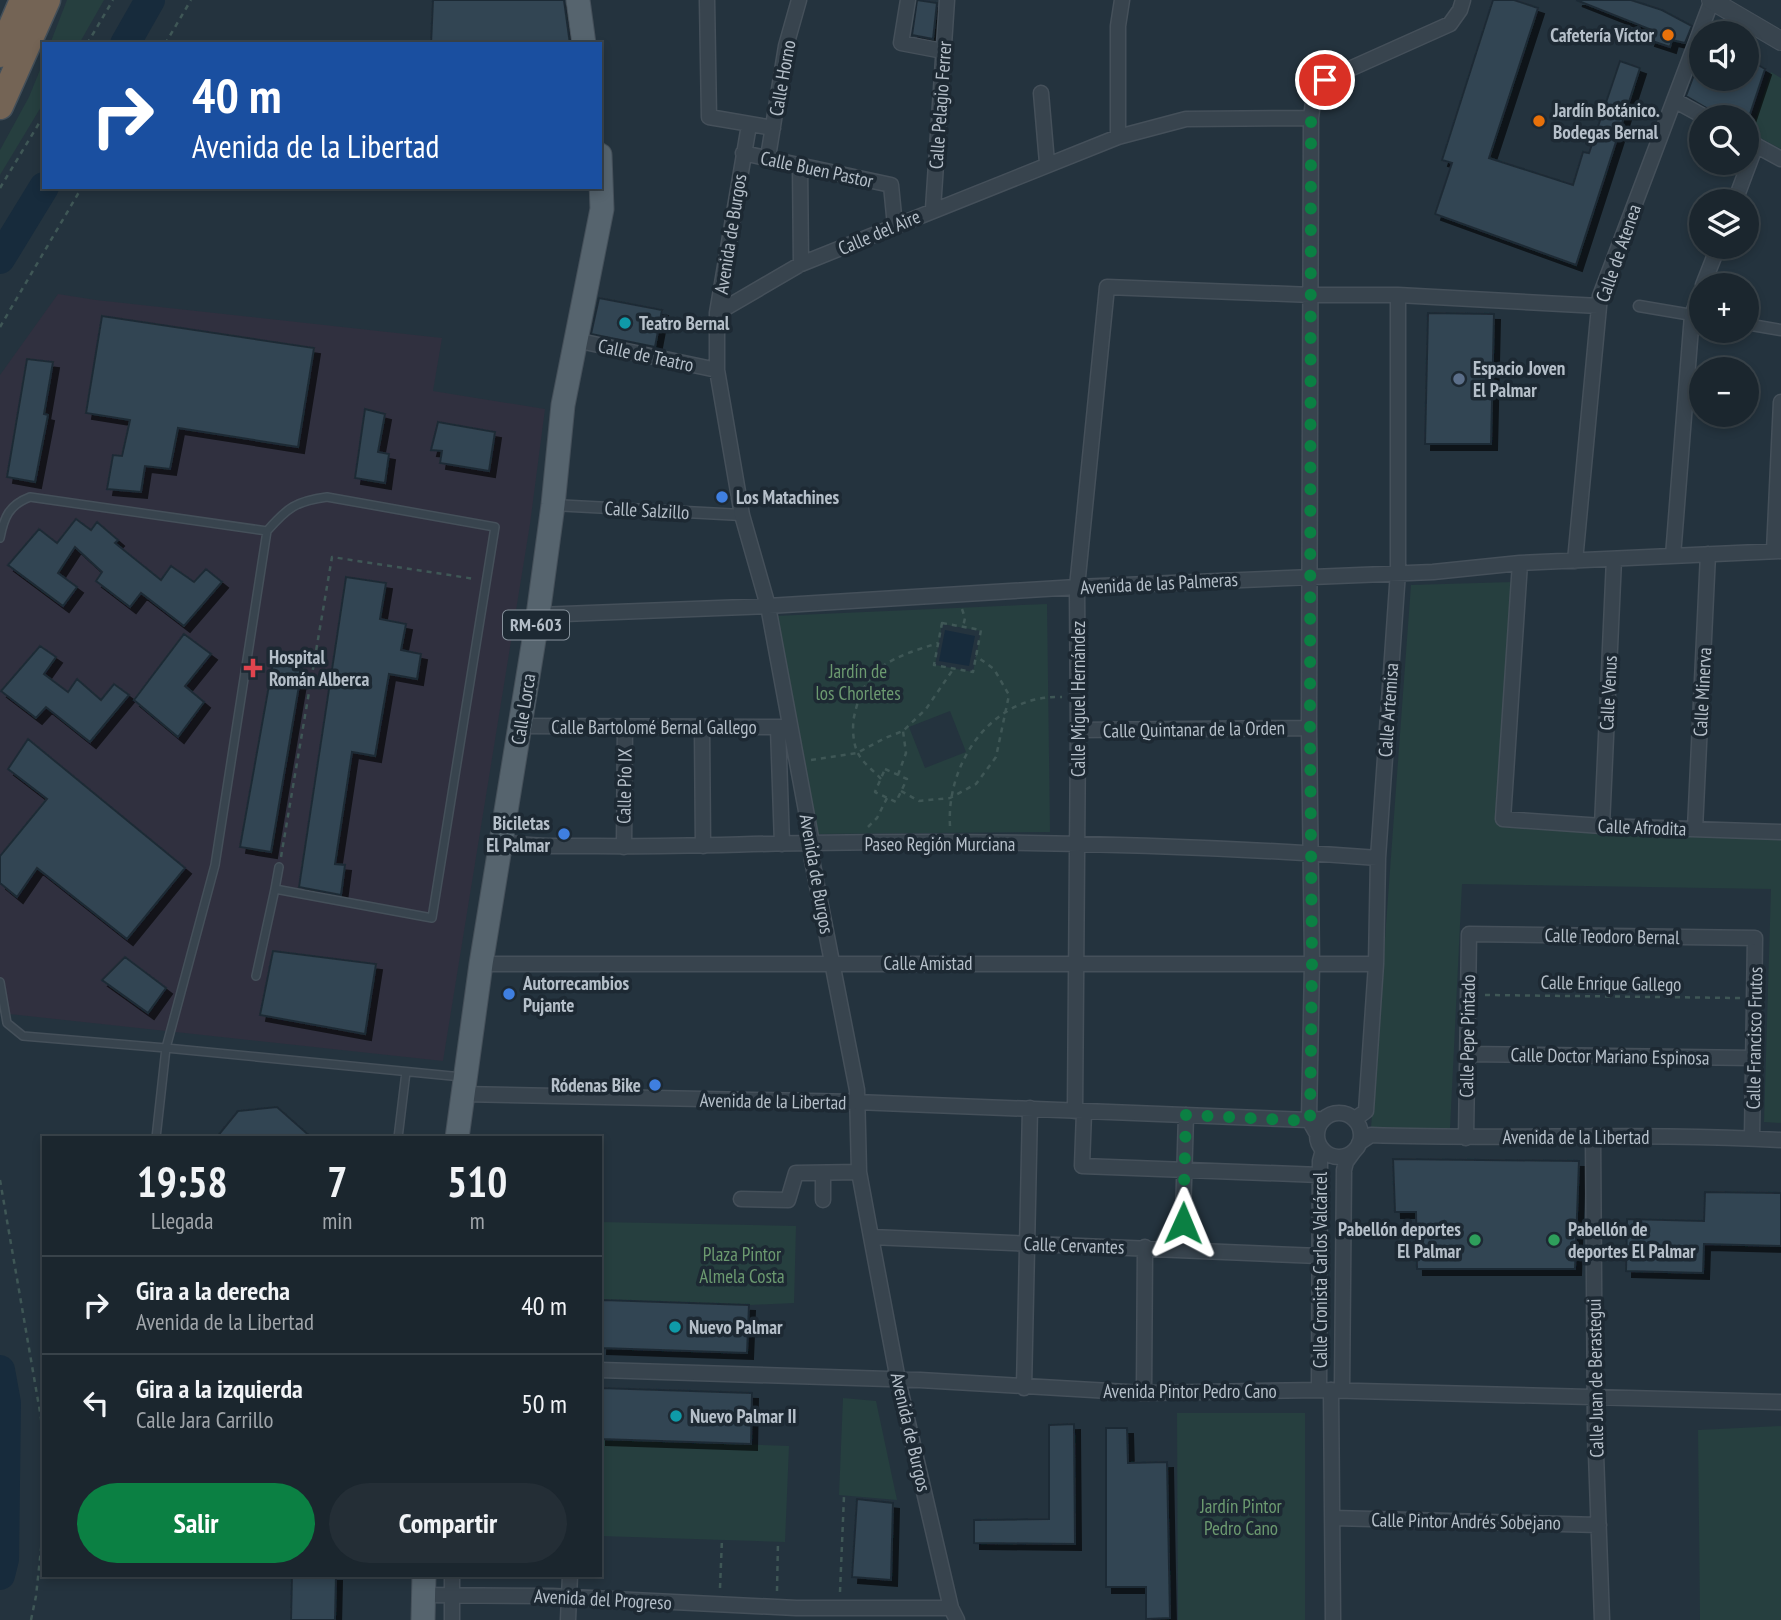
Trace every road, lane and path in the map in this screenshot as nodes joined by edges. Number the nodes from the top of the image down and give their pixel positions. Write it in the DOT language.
graph roads {
  1 [pos="23,0"];
  2 [pos="47,0"];
  3 [pos="113,0"];
  4 [pos="191,0"];
  5 [pos="578,0"];
  6 [pos="707,0"];
  7 [pos="799,0"];
  8 [pos="908,0"];
  9 [pos="947,0"];
  10 [pos="1122,0"];
  11 [pos="1463,0"];
  12 [pos="1712,0"];
  13 [pos="1781,41"];
  14 [pos="88,42"];
  15 [pos="166,42"];
  16 [pos="584,42"];
  17 [pos="943,51"];
  18 [pos="0,54"];
  19 [pos="1041,93"];
  20 [pos="1674,100"];
  21 [pos="0,106"];
  22 [pos="1689,108"];
  23 [pos="1311,118"];
  24 [pos="42,119"];
  25 [pos="749,125"];
  26 [pos="773,128"];
  27 [pos="1118,137"];
  28 [pos="1759,147"];
  29 [pos="743,153"];
  30 [pos="768,157"];
  31 [pos="1781,159"];
  32 [pos="1047,163"];
  33 [pos="800,165"];
  34 [pos="0,188"];
  35 [pos="81,189"];
  36 [pos="601,189"];
  37 [pos="933,209"];
  38 [pos="895,226"];
  39 [pos="801,264"];
  40 [pos="1312,295"];
  41 [pos="1398,295"];
  42 [pos="1599,306"];
  43 [pos="1639,306"];
  44 [pos="717,313"];
  45 [pos="1689,314"];
  46 [pos="1759,326"];
  47 [pos="0,327"];
  48 [pos="1781,330"];
  49 [pos="575,340"];
  50 [pos="1690,343"];
  51 [pos="717,370"];
  52 [pos="1781,402"];
  53 [pos="553,505"];
  54 [pos="742,515"];
  55 [pos="267,531"];
  56 [pos="0,538"];
  57 [pos="1777,551"];
  58 [pos="1708,554"];
  59 [pos="1673,556"];
  60 [pos="1614,559"];
  61 [pos="1575,561"];
  62 [pos="1520,563"];
  63 [pos="1398,572"];
  64 [pos="1310,576"];
  65 [pos="487,581"];
  66 [pos="1077,587"];
  67 [pos="768,606"];
  68 [pos="962,609"];
  69 [pos="538,615"];
  70 [pos="963,627"];
  71 [pos="938,643"];
  72 [pos="976,656"];
  73 [pos="954,668"];
  74 [pos="1078,698"];
  75 [pos="1003,714"];
  76 [pos="520,726"];
  77 [pos="625,726"];
  78 [pos="783,727"];
  79 [pos="702,728"];
  80 [pos="1310,728"];
  81 [pos="1079,730"];
  82 [pos="904,731"];
  83 [pos="857,753"];
  84 [pos="796,763"];
  85 [pos="898,775"];
  86 [pos="881,779"];
  87 [pos="901,791"];
  88 [pos="887,798"];
  89 [pos="950,798"];
  90 [pos="1602,826"];
  91 [pos="1695,829"];
  92 [pos="1781,832"];
  93 [pos="863,833"];
  94 [pos="502,842"];
  95 [pos="812,843"];
  96 [pos="782,844"];
  97 [pos="950,844"];
  98 [pos="1078,844"];
  99 [pos="703,845"];
  100 [pos="624,847"];
  101 [pos="1311,853"];
  102 [pos="1378,858"];
  103 [pos="279,867"];
  104 [pos="275,889"];
  105 [pos="1469,934"];
  106 [pos="1755,938"];
  107 [pos="833,962"];
  108 [pos="1077,962"];
  109 [pos="481,964"];
  110 [pos="1312,964"];
  111 [pos="1376,964"];
  112 [pos="256,976"];
  113 [pos="0,982"];
  114 [pos="1468,995"];
  115 [pos="1754,999"];
  116 [pos="166,1048"];
  117 [pos="1467,1054"];
  118 [pos="1753,1058"];
  119 [pos="407,1072"];
  120 [pos="463,1085"];
  121 [pos="856,1102"];
  122 [pos="1030,1108"];
  123 [pos="1079,1112"];
  124 [pos="1186,1115"];
  125 [pos="1316,1120"];
  126 [pos="1360,1135"];
  127 [pos="156,1136"];
  128 [pos="398,1136"];
  129 [pos="457,1136"];
  130 [pos="1593,1136"];
  131 [pos="1466,1138"];
  132 [pos="1752,1138"];
  133 [pos="1781,1140"];
  134 [pos="1323,1150"];
  135 [pos="1184,1169"];
  136 [pos="859,1172"];
  137 [pos="823,1174"];
  138 [pos="1320,1175"];
  139 [pos="0,1180"];
  140 [pos="741,1199"];
  141 [pos="823,1200"];
  142 [pos="871,1237"];
  143 [pos="1029,1243"];
  144 [pos="1145,1247"];
  145 [pos="1182,1249"];
  146 [pos="1320,1255"];
  147 [pos="602,1370"];
  148 [pos="898,1380"];
  149 [pos="1024,1388"];
  150 [pos="1331,1390"];
  151 [pos="1144,1393"];
  152 [pos="1595,1399"];
  153 [pos="1781,1402"];
  154 [pos="42,1431"];
  155 [pos="845,1496"];
  156 [pos="1333,1518"];
  157 [pos="1599,1525"];
  158 [pos="722,1539"];
  159 [pos="42,1540"];
  160 [pos="778,1541"];
  161 [pos="452,1577"];
  162 [pos="570,1577"];
  163 [pos="424,1585"];
  164 [pos="452,1595"];
  165 [pos="569,1596"];
  166 [pos="719,1604"];
  167 [pos="777,1607"];
  168 [pos="839,1609"];
  169 [pos="795,1614"];
  170 [pos="954,1614"];
  171 [pos="30,1620"];
  172 [pos="423,1620"];
  173 [pos="452,1620"];
  174 [pos="568,1620"];
  175 [pos="1333,1620"];
  176 [pos="1602,1620"];
  1 -- 18 [label="highway"];
  2 -- 21 [label="highway"];
  3 -- 14 [label="path"];
  4 -- 15 [label="path"];
  5 -- 16 [label="main road"];
  6 -- 25 [label="street"];
  7 -- 26 [label="street, Calle Horno"];
  8 -- 17 [label="street"];
  9 -- 17 [label="street, Calle Pelagio Ferrer"];
  10 -- 27 [label="street"];
  11 -- 23 [label="street"];
  12 -- 13 [label="street"];
  12 -- 20 [label="street, Calle de Atenea"];
  17 -- 37 [label="street, Calle Pelagio Ferrer"];
  19 -- 32 [label="street"];
  20 -- 22 [label="street"];
  20 -- 42 [label="street, Calle de Atenea"];
  23 -- 27 [label="street, Calle del Aire"];
  23 -- 40 [label="street"];
  24 -- 34 [label="path"];
  25 -- 26 [label="street"];
  25 -- 29 [label="street, Avenida de Burgos"];
  26 -- 30 [label="street, Calle Horno"];
  27 -- 32 [label="street, Calle del Aire"];
  28 -- 31 [label="street"];
  29 -- 30 [label="street, Calle Buen Pastor"];
  29 -- 44 [label="street, Avenida de Burgos"];
  30 -- 33 [label="street, Calle Buen Pastor"];
  32 -- 37 [label="street, Calle del Aire"];
  33 -- 38 [label="street, Calle Buen Pastor"];
  33 -- 39 [label="street"];
  35 -- 47 [label="path"];
  36 -- 49 [label="main road, Calle Lorca / RM-603"];
  37 -- 38 [label="street, Calle del Aire"];
  38 -- 39 [label="street, Calle del Aire"];
  39 -- 44 [label="street, Calle del Aire"];
  40 -- 41 [label="street"];
  40 -- 64 [label="street"];
  40 -- 66 [label="street, Calle Miguel Hernández"];
  41 -- 42 [label="street"];
  41 -- 63 [label="street, Calle Artemisa"];
  42 -- 61 [label="street, Calle de Atenea"];
  43 -- 45 [label="street"];
  44 -- 51 [label="street, Avenida de Burgos"];
  46 -- 48 [label="street"];
  49 -- 51 [label="street, Calle de Teatro"];
  49 -- 53 [label="main road, Calle Lorca / RM-603"];
  50 -- 59 [label="street"];
  51 -- 54 [label="street, Avenida de Burgos"];
  52 -- 57 [label="street"];
  53 -- 54 [label="street, Calle Salzillo"];
  53 -- 69 [label="main road, Calle Lorca / RM-603"];
  54 -- 67 [label="street, Avenida de Burgos"];
  55 -- 56 [label="lane"];
  55 -- 65 [label="lane"];
  55 -- 116 [label="lane"];
  57 -- 58 [label="street, Avenida de las Palmeras"];
  58 -- 59 [label="street, Avenida de las Palmeras"];
  58 -- 91 [label="street, Calle Minerva"];
  59 -- 60 [label="street, Avenida de las Palmeras"];
  60 -- 61 [label="street, Avenida de las Palmeras"];
  60 -- 90 [label="street, Calle Venus"];
  61 -- 62 [label="street, Avenida de las Palmeras"];
  62 -- 63 [label="street, Avenida de las Palmeras"];
  62 -- 90 [label="street, Calle Afrodita"];
  63 -- 64 [label="street, Avenida de las Palmeras"];
  63 -- 102 [label="street, Calle Artemisa"];
  64 -- 66 [label="street, Avenida de las Palmeras"];
  64 -- 80 [label="street"];
  65 -- 103 [label="path"];
  65 -- 104 [label="lane"];
  66 -- 67 [label="street, Avenida de las Palmeras"];
  66 -- 74 [label="street, Calle Miguel Hernández"];
  67 -- 69 [label="street, Avenida de las Palmeras"];
  67 -- 78 [label="street, Avenida de Burgos"];
  68 -- 70 [label="path"];
  69 -- 76 [label="main road, Calle Lorca / RM-603"];
  70 -- 71 [label="path"];
  70 -- 72 [label="path"];
  71 -- 73 [label="path"];
  71 -- 83 [label="path"];
  72 -- 73 [label="path"];
  72 -- 75 [label="path"];
  73 -- 82 [label="path"];
  74 -- 75 [label="path"];
  74 -- 81 [label="street, Calle Miguel Hernández"];
  75 -- 89 [label="path"];
  75 -- 89 [label="path"];
  76 -- 77 [label="street, Calle Bartolomé Bernal Gallego"];
  76 -- 94 [label="main road, Calle Lorca / RM-603"];
  77 -- 79 [label="street, Calle Bartolomé Bernal Gallego"];
  77 -- 100 [label="street, Calle Pío IX"];
  78 -- 79 [label="street, Calle Bartolomé Bernal Gallego"];
  78 -- 84 [label="street, Avenida de Burgos"];
  78 -- 96 [label="street"];
  79 -- 99 [label="street"];
  80 -- 81 [label="street, Calle Quintanar de la Orden"];
  80 -- 101 [label="street"];
  81 -- 98 [label="street, Calle Miguel Hernández"];
  82 -- 83 [label="path"];
  82 -- 85 [label="path"];
  83 -- 84 [label="path"];
  83 -- 86 [label="path"];
  84 -- 95 [label="street, Avenida de Burgos"];
  85 -- 86 [label="path"];
  85 -- 87 [label="path"];
  86 -- 88 [label="path"];
  87 -- 88 [label="path"];
  87 -- 89 [label="path"];
  88 -- 93 [label="path"];
  89 -- 97 [label="path"];
  90 -- 91 [label="street, Calle Afrodita"];
  91 -- 92 [label="street, Calle Afrodita"];
  94 -- 100 [label="street, Paseo Región Murciana"];
  94 -- 109 [label="main road, Calle Lorca / RM-603"];
  95 -- 96 [label="street, Paseo Región Murciana"];
  95 -- 97 [label="street, Paseo Región Murciana"];
  95 -- 107 [label="street, Avenida de Burgos"];
  96 -- 99 [label="street, Paseo Región Murciana"];
  97 -- 98 [label="street, Paseo Región Murciana"];
  98 -- 101 [label="street, Paseo Región Murciana"];
  98 -- 108 [label="street, Calle Miguel Hernández"];
  99 -- 100 [label="street, Paseo Región Murciana"];
  101 -- 102 [label="street, Paseo Región Murciana"];
  101 -- 110 [label="street"];
  102 -- 111 [label="street, Calle Artemisa"];
  103 -- 104 [label="lane"];
  104 -- 112 [label="lane"];
  105 -- 106 [label="street, Calle Teodoro Bernal"];
  105 -- 114 [label="street, Calle Pepe Pintado"];
  106 -- 115 [label="street, Calle Francisco Frutos"];
  107 -- 108 [label="street, Calle Amistad"];
  107 -- 109 [label="street, Calle Amistad"];
  107 -- 121 [label="street, Avenida de Burgos"];
  108 -- 110 [label="street, Calle Amistad"];
  108 -- 123 [label="street, Calle Miguel Hernández"];
  109 -- 120 [label="main road, Calle Lorca / RM-603"];
  110 -- 111 [label="street, Calle Amistad"];
  110 -- 125 [label="street"];
  111 -- 126 [label="street, Calle Artemisa"];
  113 -- 116 [label="lane"];
  114 -- 115 [label="path, Calle Enrique Gallego"];
  114 -- 117 [label="street, Calle Pepe Pintado"];
  115 -- 118 [label="street, Calle Francisco Frutos"];
  116 -- 119 [label="lane"];
  116 -- 127 [label="lane"];
  117 -- 118 [label="street, Calle Doctor Mariano Espinosa"];
  117 -- 131 [label="street, Calle Pepe Pintado"];
  118 -- 132 [label="street, Calle Francisco Frutos"];
  119 -- 120 [label="lane"];
  119 -- 128 [label="lane"];
  120 -- 121 [label="street, Avenida de la Libertad"];
  120 -- 129 [label="main road, Calle Lorca / RM-603"];
  121 -- 122 [label="street, Avenida de la Libertad"];
  121 -- 136 [label="street, Avenida de Burgos"];
  122 -- 123 [label="street, Avenida de la Libertad"];
  122 -- 143 [label="street"];
  123 -- 124 [label="street, Avenida de la Libertad"];
  123 -- 135 [label="street"];
  124 -- 125 [label="street, Avenida de la Libertad"];
  124 -- 135 [label="street"];
  125 -- 126 [label="street"];
  125 -- 134 [label="street"];
  126 -- 131 [label="street, Avenida de la Libertad"];
  126 -- 134 [label="street"];
  126 -- 150 [label="street, Calle Cronista Carlos Valcárcel"];
  130 -- 131 [label="street, Avenida de la Libertad"];
  130 -- 132 [label="street, Avenida de la Libertad"];
  130 -- 152 [label="street, Calle Juan de Berastegui"];
  132 -- 133 [label="street, Avenida de la Libertad"];
  134 -- 138 [label="street, Calle Cronista Carlos Valcárcel"];
  135 -- 138 [label="street"];
  135 -- 145 [label="street"];
  136 -- 137 [label="street"];
  136 -- 142 [label="street, Avenida de Burgos"];
  137 -- 140 [label="street"];
  137 -- 141 [label="street"];
  138 -- 146 [label="street, Calle Cronista Carlos Valcárcel"];
  139 -- 154 [label="path"];
  142 -- 143 [label="street, Calle Cervantes"];
  142 -- 148 [label="street, Avenida de Burgos"];
  143 -- 144 [label="street, Calle Cervantes"];
  143 -- 149 [label="street"];
  144 -- 145 [label="street, Calle Cervantes"];
  144 -- 151 [label="street"];
  145 -- 146 [label="street, Calle Cervantes"];
  146 -- 150 [label="street, Calle Cronista Carlos Valcárcel"];
  147 -- 148 [label="street, Avenida Pintor Pedro Cano"];
  148 -- 149 [label="street, Avenida Pintor Pedro Cano"];
  148 -- 170 [label="street, Avenida de Burgos"];
  149 -- 151 [label="street, Avenida Pintor Pedro Cano"];
  150 -- 151 [label="street, Avenida Pintor Pedro Cano"];
  150 -- 152 [label="street, Avenida Pintor Pedro Cano"];
  150 -- 156 [label="street, Calle Cronista Carlos Valcárcel"];
  152 -- 153 [label="street, Avenida Pintor Pedro Cano"];
  152 -- 157 [label="street, Calle Juan de Berastegui"];
  155 -- 168 [label="path"];
  156 -- 157 [label="street, Calle Pintor Andrés Sobejano"];
  156 -- 175 [label="street, Calle Cronista Carlos Valcárcel"];
  157 -- 176 [label="street, Calle Juan de Berastegui"];
  158 -- 166 [label="path"];
  159 -- 171 [label="path"];
  160 -- 167 [label="path"];
  161 -- 164 [label="street"];
  162 -- 165 [label="street"];
  163 -- 164 [label="street, Avenida del Progreso"];
  163 -- 172 [label="main road"];
  164 -- 165 [label="street, Avenida del Progreso"];
  164 -- 173 [label="street"];
  165 -- 166 [label="street, Avenida del Progreso"];
  165 -- 174 [label="street"];
  166 -- 167 [label="street, Avenida del Progreso"];
  167 -- 169 [label="street, Avenida del Progreso"];
  168 -- 169 [label="street, Avenida del Progreso"];
  168 -- 170 [label="street, Avenida del Progreso"];
}
